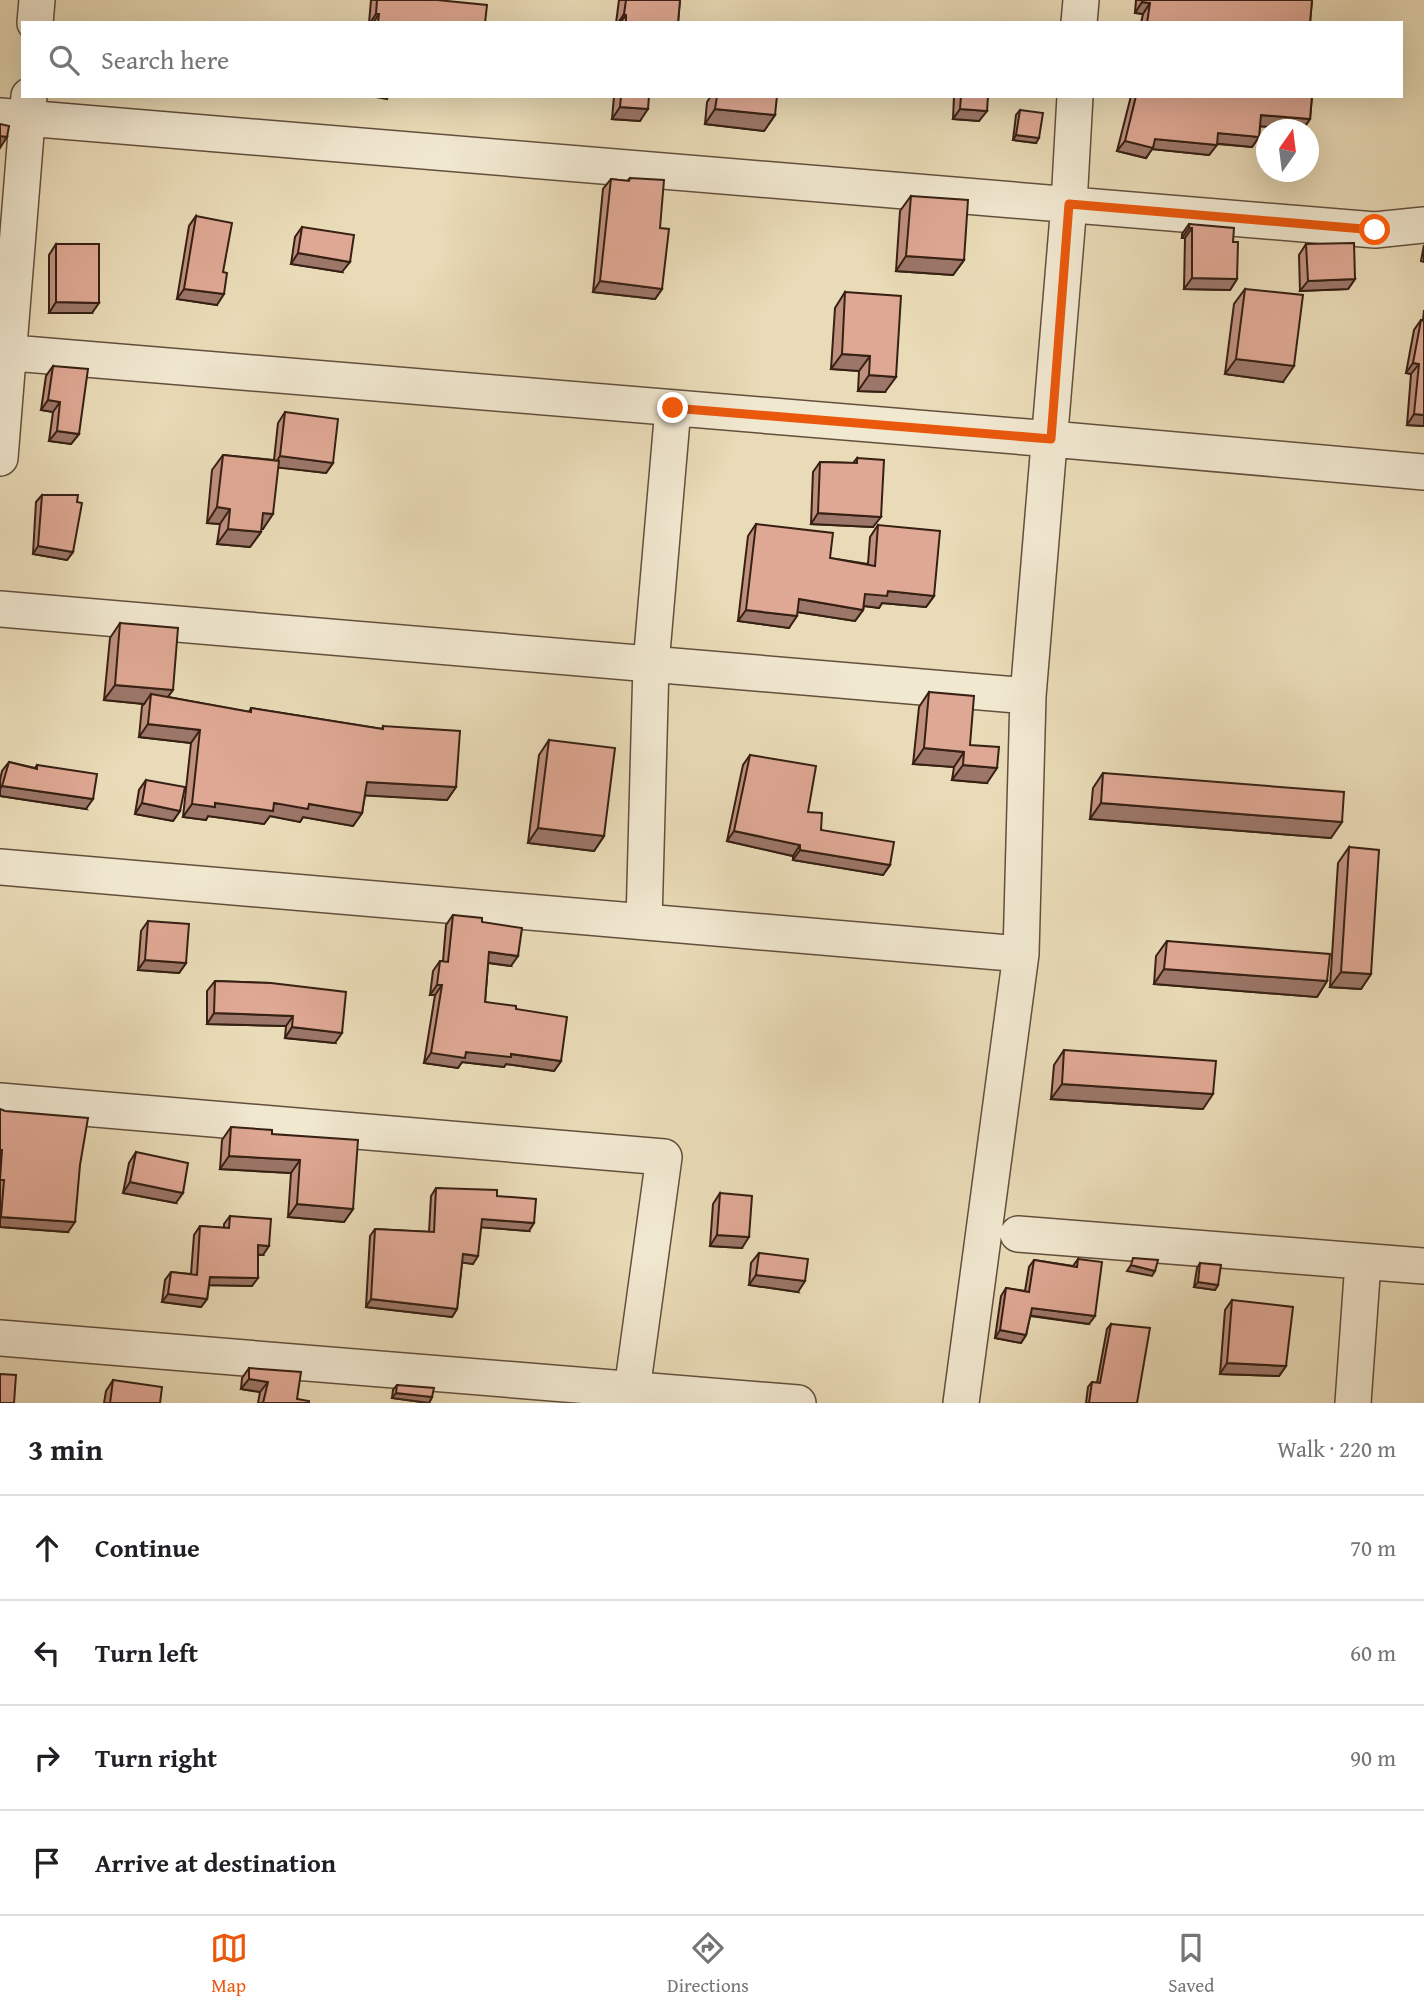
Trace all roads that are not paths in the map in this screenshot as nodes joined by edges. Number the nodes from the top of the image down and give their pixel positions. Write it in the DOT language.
graph roads {
  1 [pos="37,0"];
  2 [pos="1081,0"];
  3 [pos="36,21"];
  4 [pos="1079,21"];
  5 [pos="1075,98"];
  6 [pos="19,110"];
  7 [pos="1069,204"];
  8 [pos="1424,225"];
  9 [pos="5,353"];
  10 [pos="673,408"];
  11 [pos="1051,439"];
  12 [pos="0,458"];
  13 [pos="1424,472"];
  14 [pos="0,609"];
  15 [pos="651,664"];
  16 [pos="1028,696"];
  17 [pos="0,867"];
  18 [pos="644,922"];
  19 [pos="1021,954"];
  20 [pos="0,1101"];
  21 [pos="1018,1234"];
  22 [pos="1363,1262"];
  23 [pos="1424,1266"];
  24 [pos="0,1338"];
  25 [pos="629,1396"];
  26 [pos="797,1403"];
  27 [pos="961,1403"];
  28 [pos="1353,1403"];
  1 -- 3 [label="street"];
  2 -- 4 [label="street"];
  5 -- 7 [label="street"];
  6 -- 7 [label="street"];
  6 -- 9 [label="street"];
  7 -- 8 [label="street"];
  7 -- 11 [label="street"];
  9 -- 10 [label="street"];
  9 -- 12 [label="street"];
  10 -- 11 [label="street"];
  10 -- 15 [label="street"];
  11 -- 13 [label="street"];
  11 -- 16 [label="street"];
  14 -- 15 [label="street"];
  15 -- 16 [label="street"];
  15 -- 18 [label="street"];
  16 -- 19 [label="street"];
  17 -- 18 [label="street"];
  18 -- 19 [label="street"];
  19 -- 27 [label="street"];
  20 -- 25 [label="street"];
  21 -- 22 [label="street"];
  22 -- 23 [label="street"];
  22 -- 28 [label="street"];
  24 -- 25 [label="street"];
  25 -- 26 [label="street"];
}
